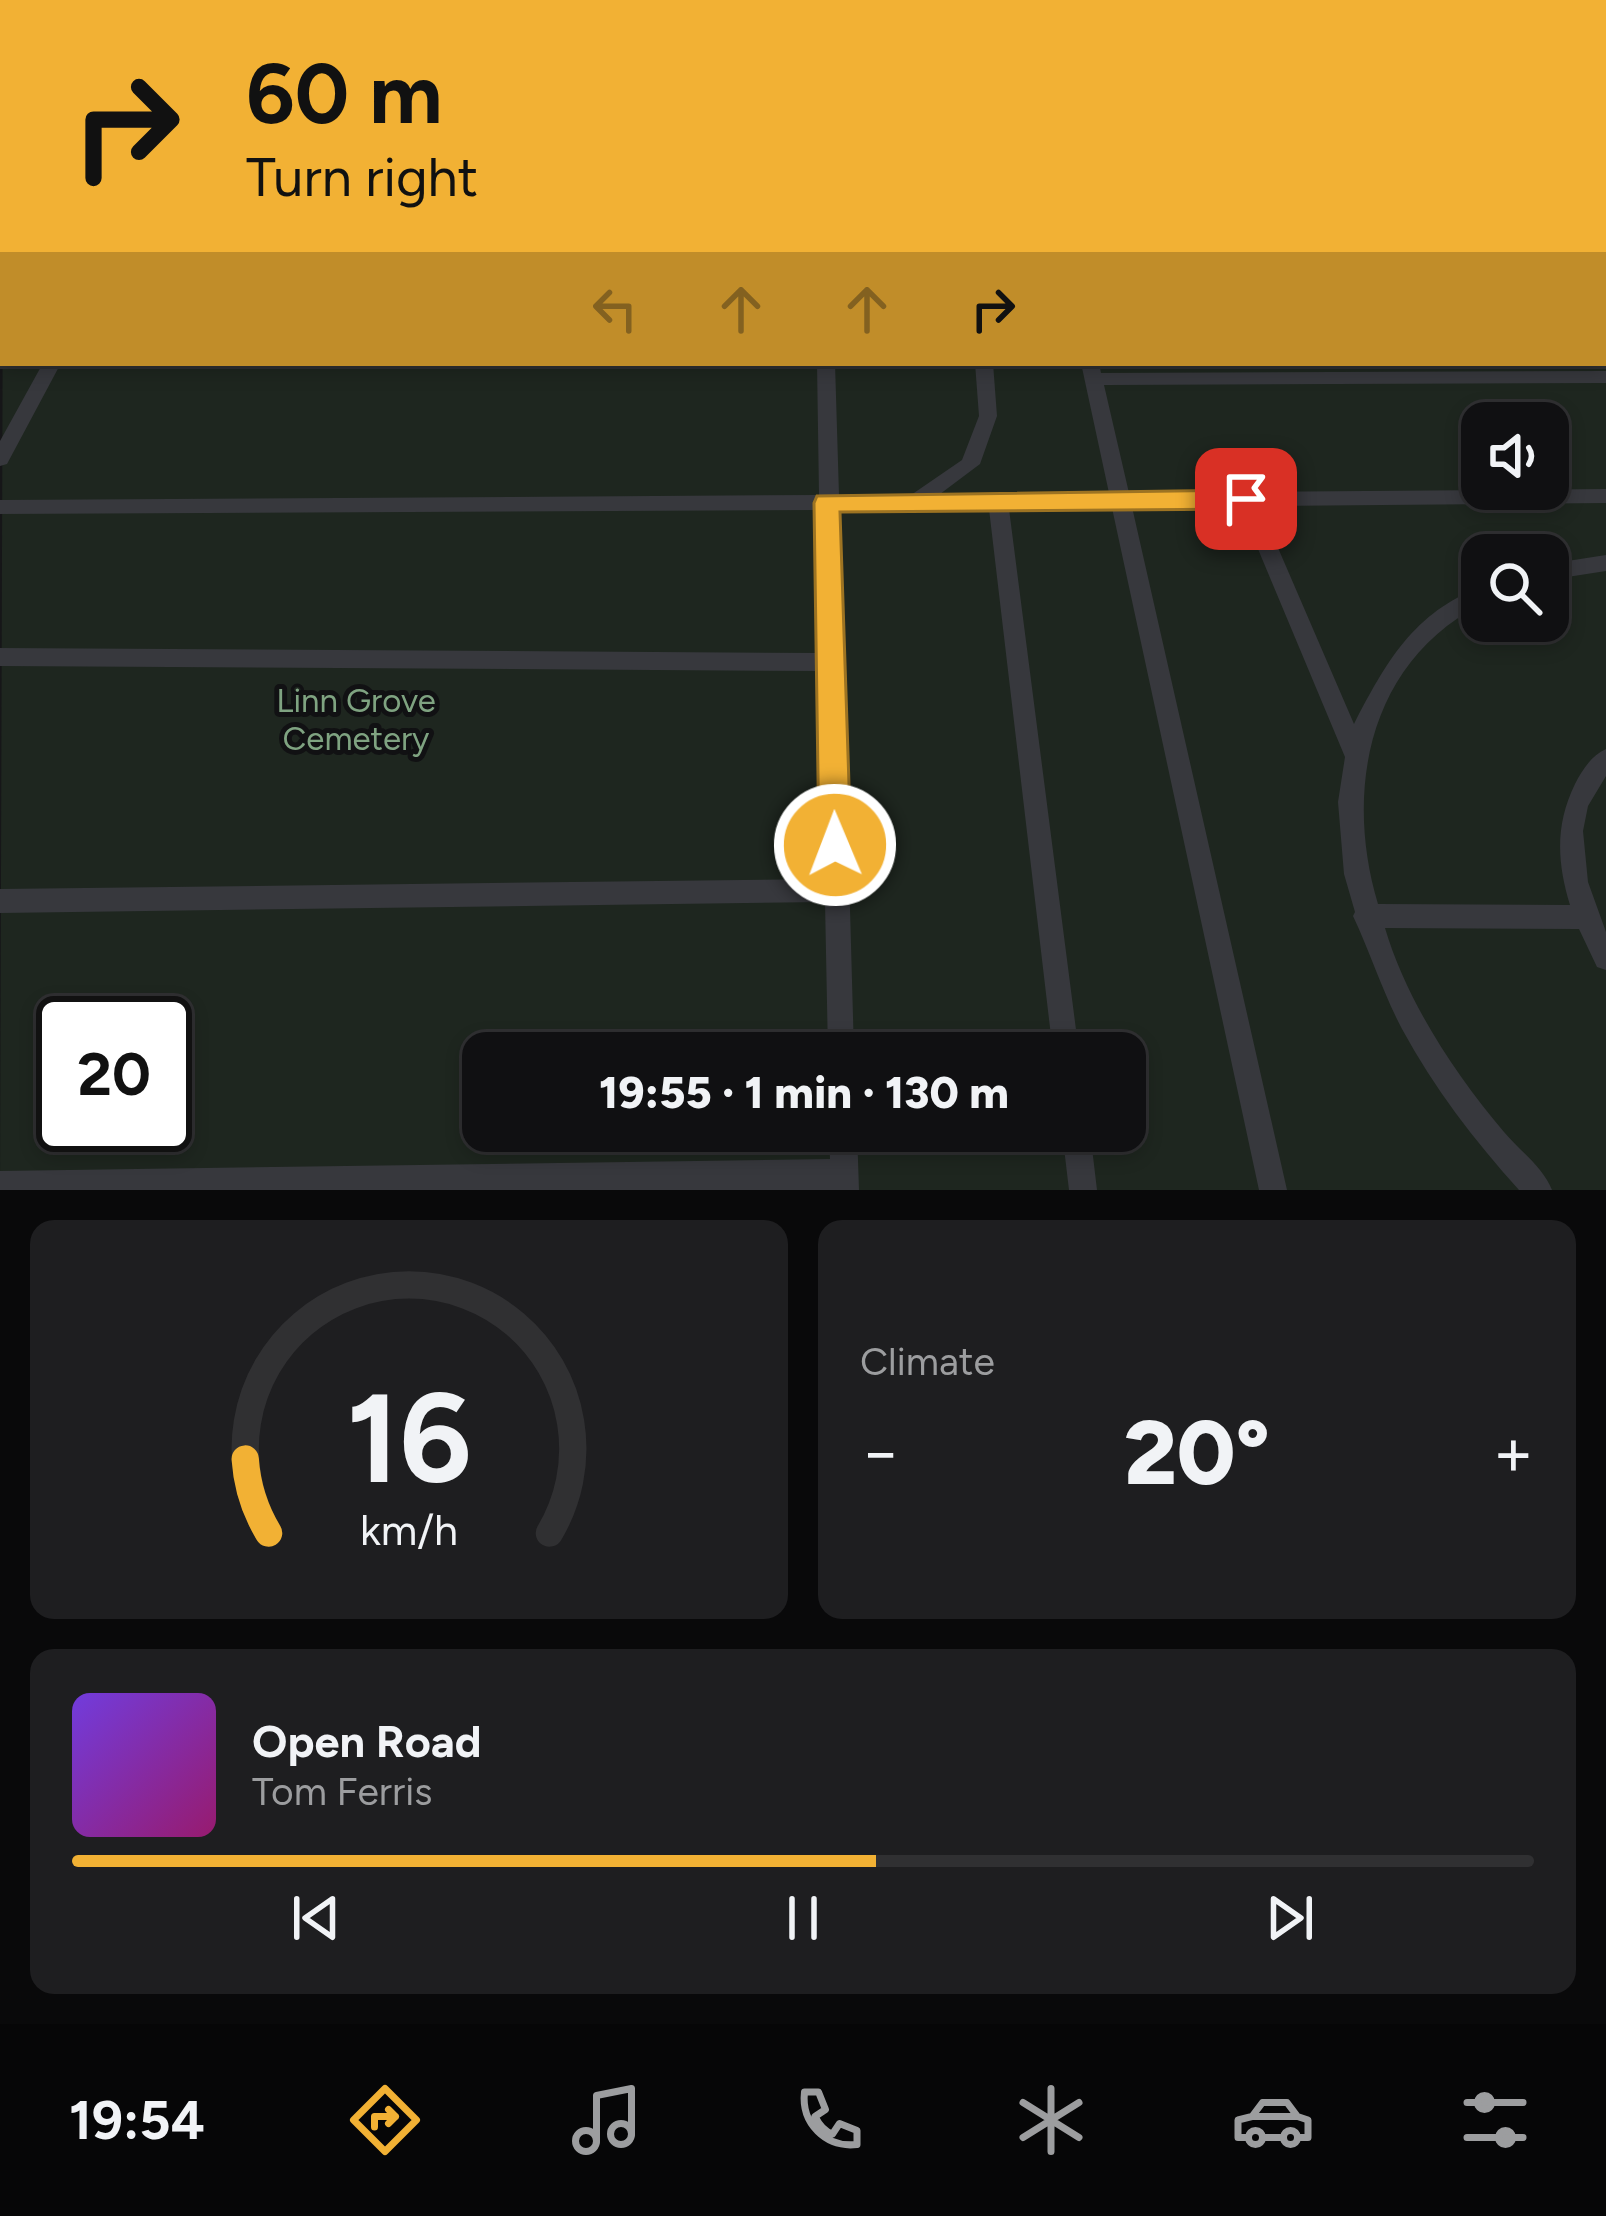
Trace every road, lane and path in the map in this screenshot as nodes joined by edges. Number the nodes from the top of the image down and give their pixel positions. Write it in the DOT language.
graph roads {
  1 [pos="50,366"];
  2 [pos="826,366"];
  3 [pos="984,366"];
  4 [pos="1092,371"];
  5 [pos="1606,377"];
  6 [pos="0,459"];
  7 [pos="1606,496"];
  8 [pos="1246,499"];
  9 [pos="1122,501"];
  10 [pos="915,502"];
  11 [pos="998,502"];
  12 [pos="826,503"];
  13 [pos="0,507"];
  14 [pos="1606,563"];
  15 [pos="1569,569"];
  16 [pos="1461,609"];
  17 [pos="0,657"];
  18 [pos="831,662"];
  19 [pos="1355,753"];
  20 [pos="1606,759"];
  21 [pos="836,890"];
  22 [pos="0,901"];
  23 [pos="1366,916"];
  24 [pos="1583,917"];
  25 [pos="1606,958"];
  26 [pos="840,1032"];
  27 [pos="1063,1032"];
  28 [pos="844,1152"];
  29 [pos="1078,1152"];
  30 [pos="845,1182"];
  31 [pos="0,1185"];
  32 [pos="1083,1190"];
  33 [pos="1273,1190"];
  34 [pos="1538,1190"];
  1 -- 6 [label="lane"];
  2 -- 12 [label="lane"];
  3 -- 10 [label="lane"];
  4 -- 5 [label="lane"];
  4 -- 9 [label="lane"];
  7 -- 8 [label="lane"];
  8 -- 9 [label="lane"];
  8 -- 19 [label="lane"];
  9 -- 11 [label="lane"];
  9 -- 33 [label="lane"];
  10 -- 11 [label="lane"];
  10 -- 12 [label="lane"];
  11 -- 27 [label="lane"];
  12 -- 13 [label="lane"];
  12 -- 18 [label="lane"];
  14 -- 15 [label="lane"];
  16 -- 19 [label="lane"];
  17 -- 18 [label="lane"];
  18 -- 21 [label="lane"];
  19 -- 23 [label="lane"];
  20 -- 24 [label="lane"];
  21 -- 22 [label="lane"];
  21 -- 26 [label="lane"];
  23 -- 24 [label="lane"];
  23 -- 34 [label="lane"];
  24 -- 25 [label="lane"];
  28 -- 30 [label="lane"];
  29 -- 32 [label="lane"];
  30 -- 31 [label="lane"];
}
